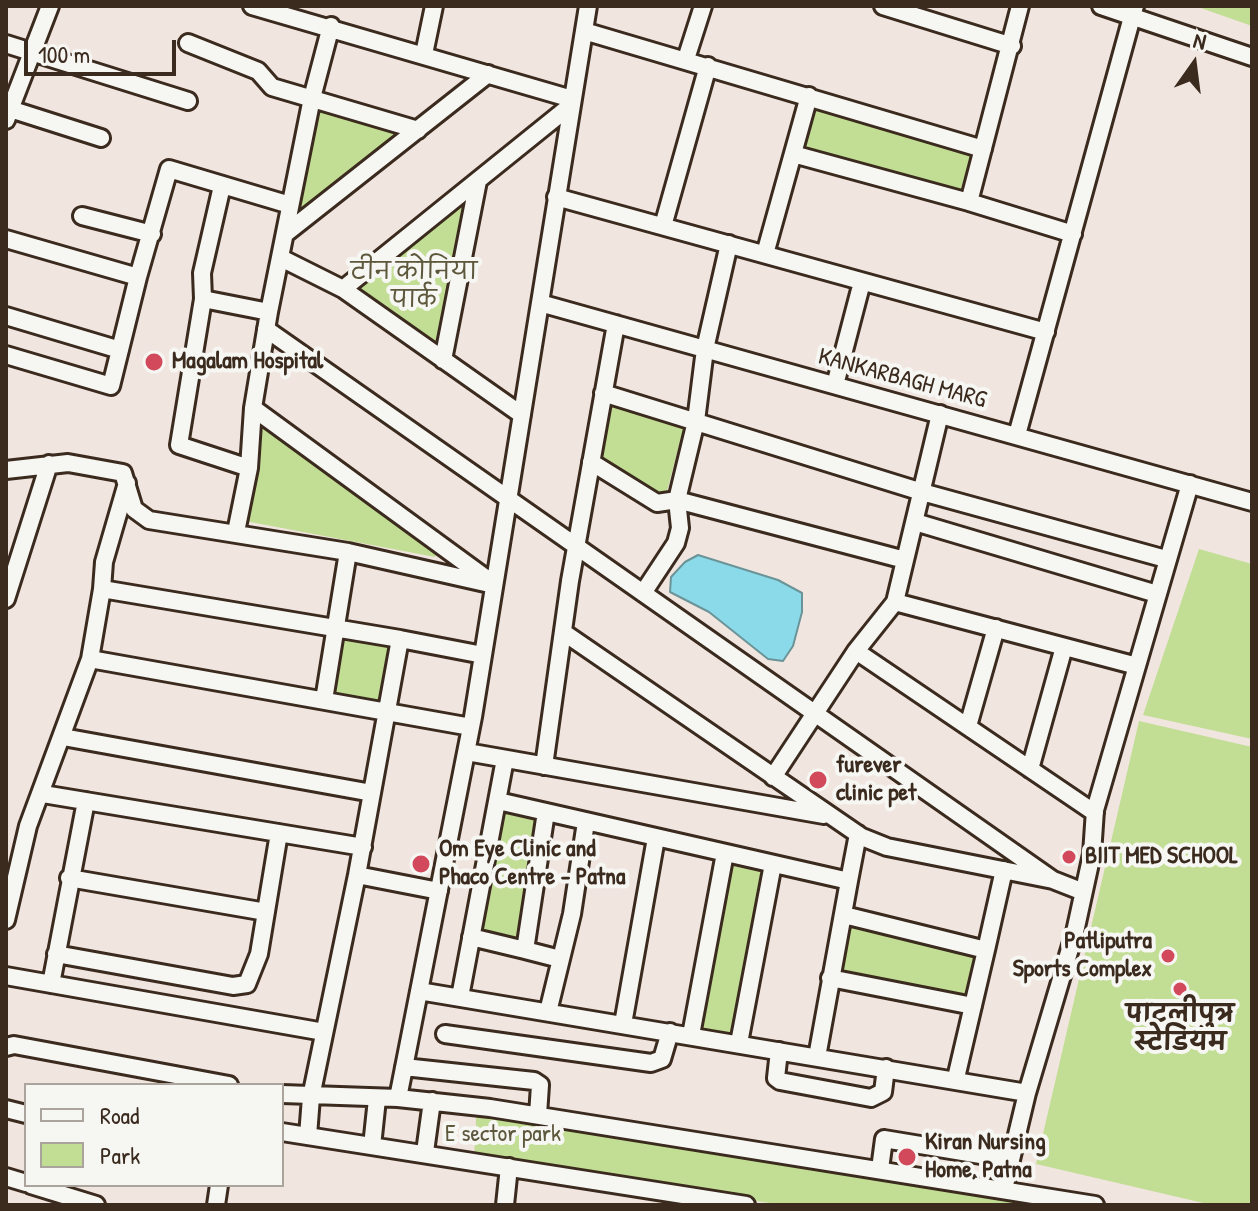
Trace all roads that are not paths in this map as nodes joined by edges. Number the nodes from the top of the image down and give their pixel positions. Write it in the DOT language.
graph roads {
  1 [pos="50,6"];
  2 [pos="252,6"];
  3 [pos="434,6"];
  4 [pos="588,6"];
  5 [pos="703,6"];
  6 [pos="883,6"];
  7 [pos="1020,6"];
  8 [pos="1101,6"];
  9 [pos="915,11"];
  10 [pos="1133,11"];
  11 [pos="331,26"];
  12 [pos="584,31"];
  13 [pos="188,43"];
  14 [pos="6,44"];
  15 [pos="1012,46"];
  16 [pos="32,53"];
  17 [pos="424,54"];
  18 [pos="1252,57"];
  19 [pos="686,59"];
  20 [pos="708,66"];
  21 [pos="488,74"];
  22 [pos="809,96"];
  23 [pos="312,98"];
  24 [pos="188,101"];
  25 [pos="571,102"];
  26 [pos="8,114"];
  27 [pos="418,130"];
  28 [pos="101,138"];
  29 [pos="983,149"];
  30 [pos="793,154"];
  31 [pos="478,181"];
  32 [pos="222,186"];
  33 [pos="556,197"];
  34 [pos="969,202"];
  35 [pos="290,205"];
  36 [pos="82,216"];
  37 [pos="663,226"];
  38 [pos="152,234"];
  39 [pos="285,234"];
  40 [pos="1073,234"];
  41 [pos="6,239"];
  42 [pos="729,244"];
  43 [pos="765,254"];
  44 [pos="281,258"];
  45 [pos="138,277"];
  46 [pos="862,282"];
  47 [pos="343,289"];
  48 [pos="203,299"];
  49 [pos="540,303"];
  50 [pos="6,316"];
  51 [pos="268,321"];
  52 [pos="616,324"];
  53 [pos="1046,332"];
  54 [pos="705,349"];
  55 [pos="120,350"];
  56 [pos="6,355"];
  57 [pos="443,360"];
  58 [pos="835,385"];
  59 [pos="603,393"];
  60 [pos="253,408"];
  61 [pos="940,414"];
  62 [pos="522,415"];
  63 [pos="696,421"];
  64 [pos="1017,435"];
  65 [pos="591,462"];
  66 [pos="49,464"];
  67 [pos="249,468"];
  68 [pos="6,470"];
  69 [pos="127,482"];
  70 [pos="1190,484"];
  71 [pos="922,492"];
  72 [pos="677,500"];
  73 [pos="508,501"];
  74 [pos="1252,502"];
  75 [pos="915,522"];
  76 [pos="236,532"];
  77 [pos="577,545"];
  78 [pos="348,552"];
  79 [pos="1166,559"];
  80 [pos="905,560"];
  81 [pos="494,585"];
  82 [pos="102,589"];
  83 [pos="643,593"];
  84 [pos="1157,594"];
  85 [pos="6,599"];
  86 [pos="895,602"];
  87 [pos="337,628"];
  88 [pos="996,628"];
  89 [pos="563,632"];
  90 [pos="400,639"];
  91 [pos="1064,647"];
  92 [pos="856,651"];
  93 [pos="483,655"];
  94 [pos="90,659"];
  95 [pos="1137,666"];
  96 [pos="324,700"];
  97 [pos="815,712"];
  98 [pos="387,713"];
  99 [pos="968,726"];
  100 [pos="471,727"];
  101 [pos="63,737"];
  102 [pos="467,752"];
  103 [pos="505,759"];
  104 [pos="544,766"];
  105 [pos="1030,769"];
  106 [pos="773,777"];
  107 [pos="372,793"];
  108 [pos="43,794"];
  109 [pos="86,801"];
  110 [pos="498,801"];
  111 [pos="546,812"];
  112 [pos="1095,813"];
  113 [pos="831,817"];
  114 [pos="586,822"];
  115 [pos="279,833"];
  116 [pos="858,834"];
  117 [pos="656,838"];
  118 [pos="363,847"];
  119 [pos="725,853"];
  120 [pos="773,864"];
  121 [pos="1004,870"];
  122 [pos="357,875"];
  123 [pos="69,878"];
  124 [pos="1053,880"];
  125 [pos="849,881"];
  126 [pos="439,891"];
  127 [pos="1081,891"];
  128 [pos="266,912"];
  129 [pos="844,915"];
  130 [pos="6,920"];
  131 [pos="471,937"];
  132 [pos="525,950"];
  133 [pos="986,950"];
  134 [pos="56,954"];
  135 [pos="560,959"];
  136 [pos="6,976"];
  137 [pos="830,978"];
  138 [pos="51,984"];
  139 [pos="419,991"];
  140 [pos="460,997"];
  141 [pos="973,1006"];
  142 [pos="548,1012"];
  143 [pos="623,1024"];
  144 [pos="324,1032"];
  145 [pos="670,1032"];
  146 [pos="445,1034"];
  147 [pos="691,1035"];
  148 [pos="739,1043"];
  149 [pos="6,1047"];
  150 [pos="779,1051"];
  151 [pos="817,1057"];
  152 [pos="404,1067"];
  153 [pos="886,1068"];
  154 [pos="956,1078"];
  155 [pos="218,1083"];
  156 [pos="1027,1093"];
  157 [pos="284,1094"];
  158 [pos="311,1097"];
  159 [pos="398,1098"];
  160 [pos="377,1099"];
  161 [pos="432,1101"];
  162 [pos="538,1115"];
  163 [pos="284,1132"];
  164 [pos="308,1136"];
  165 [pos="372,1146"];
  166 [pos="425,1152"];
  167 [pos="1011,1160"];
  168 [pos="509,1167"];
  169 [pos="880,1169"];
  170 [pos="39,1187"];
  171 [pos="1004,1189"];
  172 [pos="1046,1201"];
  173 [pos="725,1203"];
  174 [pos="96,1205"];
  175 [pos="505,1205"];
  176 [pos="746,1205"];
  177 [pos="1095,1205"];
  1 -- 16 [label="street"];
  2 -- 11 [label="street"];
  3 -- 17 [label="street"];
  4 -- 12 [label="street"];
  5 -- 19 [label="street"];
  6 -- 9 [label="street"];
  7 -- 15 [label="street"];
  8 -- 10 [label="street"];
  9 -- 15 [label="street"];
  10 -- 18 [label="street"];
  10 -- 40 [label="street"];
  11 -- 17 [label="street"];
  11 -- 23 [label="street"];
  12 -- 19 [label="street"];
  12 -- 25 [label="street"];
  13 -- 23 [label="street"];
  14 -- 16 [label="street"];
  15 -- 29 [label="street"];
  16 -- 24 [label="street"];
  16 -- 26 [label="street"];
  17 -- 21 [label="street"];
  19 -- 20 [label="street"];
  20 -- 22 [label="street"];
  20 -- 37 [label="street"];
  21 -- 25 [label="street"];
  21 -- 27 [label="street"];
  22 -- 29 [label="street"];
  22 -- 30 [label="street"];
  23 -- 27 [label="street"];
  23 -- 35 [label="street"];
  25 -- 31 [label="street"];
  25 -- 33 [label="street"];
  26 -- 28 [label="street"];
  27 -- 39 [label="street"];
  29 -- 34 [label="street"];
  30 -- 34 [label="street"];
  30 -- 43 [label="street"];
  31 -- 47 [label="street"];
  31 -- 57 [label="street"];
  32 -- 35 [label="street"];
  32 -- 38 [label="street"];
  32 -- 48 [label="street"];
  33 -- 37 [label="street"];
  33 -- 49 [label="street"];
  34 -- 40 [label="street"];
  35 -- 39 [label="street"];
  36 -- 38 [label="street"];
  37 -- 42 [label="street"];
  38 -- 45 [label="street"];
  39 -- 44 [label="street"];
  40 -- 53 [label="street"];
  41 -- 45 [label="street"];
  42 -- 43 [label="street"];
  42 -- 54 [label="street"];
  43 -- 46 [label="street"];
  44 -- 47 [label="street"];
  44 -- 51 [label="street"];
  45 -- 55 [label="street"];
  46 -- 53 [label="street"];
  46 -- 58 [label="street"];
  47 -- 57 [label="street"];
  48 -- 51 [label="street"];
  48 -- 67 [label="street"];
  49 -- 52 [label="street, KANKARBAGH MARG"];
  49 -- 62 [label="street"];
  50 -- 55 [label="street"];
  51 -- 60 [label="street"];
  51 -- 73 [label="street"];
  52 -- 54 [label="street, KANKARBAGH MARG"];
  52 -- 59 [label="street"];
  53 -- 64 [label="street"];
  54 -- 58 [label="street, KANKARBAGH MARG"];
  54 -- 63 [label="street"];
  55 -- 56 [label="street"];
  57 -- 62 [label="street"];
  58 -- 61 [label="street, KANKARBAGH MARG"];
  59 -- 63 [label="street"];
  59 -- 65 [label="street"];
  60 -- 67 [label="street"];
  60 -- 81 [label="street"];
  61 -- 64 [label="street, KANKARBAGH MARG"];
  61 -- 71 [label="street"];
  62 -- 73 [label="street"];
  63 -- 71 [label="street"];
  63 -- 72 [label="street"];
  64 -- 70 [label="street, KANKARBAGH MARG"];
  65 -- 72 [label="street"];
  65 -- 77 [label="street"];
  66 -- 68 [label="street"];
  66 -- 69 [label="street"];
  66 -- 85 [label="street"];
  67 -- 76 [label="street"];
  69 -- 76 [label="street"];
  69 -- 82 [label="street"];
  70 -- 74 [label="street, KANKARBAGH MARG"];
  70 -- 79 [label="street"];
  71 -- 75 [label="street"];
  71 -- 79 [label="street"];
  72 -- 80 [label="street"];
  72 -- 83 [label="street"];
  73 -- 77 [label="street"];
  73 -- 81 [label="street"];
  75 -- 80 [label="street"];
  75 -- 84 [label="street"];
  76 -- 78 [label="street"];
  77 -- 83 [label="street"];
  77 -- 89 [label="street"];
  78 -- 81 [label="street"];
  78 -- 87 [label="street"];
  79 -- 84 [label="street"];
  80 -- 86 [label="street"];
  81 -- 93 [label="street"];
  82 -- 87 [label="street"];
  82 -- 94 [label="street"];
  83 -- 97 [label="street"];
  84 -- 95 [label="street"];
  86 -- 88 [label="street"];
  86 -- 92 [label="street"];
  87 -- 90 [label="street"];
  87 -- 96 [label="street"];
  88 -- 91 [label="street"];
  88 -- 99 [label="street"];
  89 -- 104 [label="street"];
  89 -- 106 [label="street"];
  90 -- 93 [label="street"];
  90 -- 98 [label="street"];
  91 -- 95 [label="street"];
  91 -- 105 [label="street"];
  92 -- 97 [label="street"];
  92 -- 99 [label="street"];
  93 -- 100 [label="street"];
  94 -- 96 [label="street"];
  94 -- 101 [label="street"];
  95 -- 112 [label="street"];
  96 -- 98 [label="street"];
  97 -- 106 [label="street"];
  97 -- 124 [label="street"];
  98 -- 100 [label="street"];
  98 -- 107 [label="street"];
  99 -- 105 [label="street"];
  100 -- 102 [label="street"];
  101 -- 107 [label="street"];
  101 -- 108 [label="street"];
  102 -- 103 [label="street"];
  102 -- 126 [label="street"];
  103 -- 104 [label="street"];
  103 -- 110 [label="street"];
  104 -- 113 [label="street"];
  105 -- 112 [label="street"];
  106 -- 113 [label="street"];
  107 -- 118 [label="street"];
  108 -- 109 [label="street"];
  108 -- 130 [label="street"];
  109 -- 115 [label="street"];
  109 -- 123 [label="street"];
  110 -- 111 [label="street"];
  110 -- 131 [label="street"];
  111 -- 114 [label="street"];
  111 -- 132 [label="street"];
  112 -- 127 [label="street"];
  113 -- 116 [label="street"];
  114 -- 117 [label="street"];
  114 -- 135 [label="street"];
  115 -- 118 [label="street"];
  115 -- 128 [label="street"];
  116 -- 121 [label="street"];
  116 -- 125 [label="street"];
  117 -- 119 [label="street"];
  117 -- 143 [label="street"];
  118 -- 122 [label="street"];
  119 -- 120 [label="street"];
  119 -- 147 [label="street"];
  120 -- 125 [label="street"];
  120 -- 148 [label="street"];
  121 -- 124 [label="street"];
  121 -- 133 [label="street"];
  122 -- 126 [label="street"];
  122 -- 144 [label="street"];
  123 -- 128 [label="street"];
  123 -- 134 [label="street"];
  124 -- 127 [label="street"];
  125 -- 129 [label="street"];
  126 -- 139 [label="street"];
  127 -- 156 [label="street"];
  128 -- 134 [label="street"];
  129 -- 133 [label="street"];
  129 -- 137 [label="street"];
  131 -- 132 [label="street"];
  131 -- 140 [label="street"];
  132 -- 135 [label="street"];
  133 -- 141 [label="street"];
  134 -- 138 [label="street"];
  135 -- 142 [label="street"];
  136 -- 138 [label="street"];
  137 -- 141 [label="street"];
  137 -- 151 [label="street"];
  138 -- 144 [label="street"];
  139 -- 140 [label="street"];
  139 -- 152 [label="street"];
  140 -- 142 [label="street"];
  141 -- 154 [label="street"];
  142 -- 143 [label="street"];
  143 -- 145 [label="street"];
  144 -- 158 [label="street"];
  145 -- 146 [label="street"];
  145 -- 147 [label="street"];
  147 -- 148 [label="street"];
  148 -- 150 [label="street"];
  149 -- 155 [label="street"];
  150 -- 151 [label="street"];
  150 -- 153 [label="street"];
  151 -- 153 [label="street"];
  152 -- 159 [label="street"];
  152 -- 162 [label="street"];
  153 -- 154 [label="street"];
  154 -- 156 [label="street"];
  156 -- 167 [label="street"];
  157 -- 158 [label="street"];
  158 -- 160 [label="street"];
  158 -- 164 [label="street"];
  159 -- 160 [label="street"];
  159 -- 161 [label="street"];
  160 -- 165 [label="street"];
  161 -- 162 [label="street"];
  161 -- 166 [label="street"];
  162 -- 169 [label="street"];
  163 -- 164 [label="street"];
  164 -- 165 [label="street"];
  165 -- 166 [label="street"];
  166 -- 168 [label="street"];
  167 -- 169 [label="street"];
  167 -- 171 [label="street"];
  168 -- 173 [label="street"];
  168 -- 175 [label="street"];
  169 -- 171 [label="street"];
  170 -- 174 [label="street"];
  171 -- 172 [label="street"];
  172 -- 177 [label="street"];
  173 -- 176 [label="street"];
}
